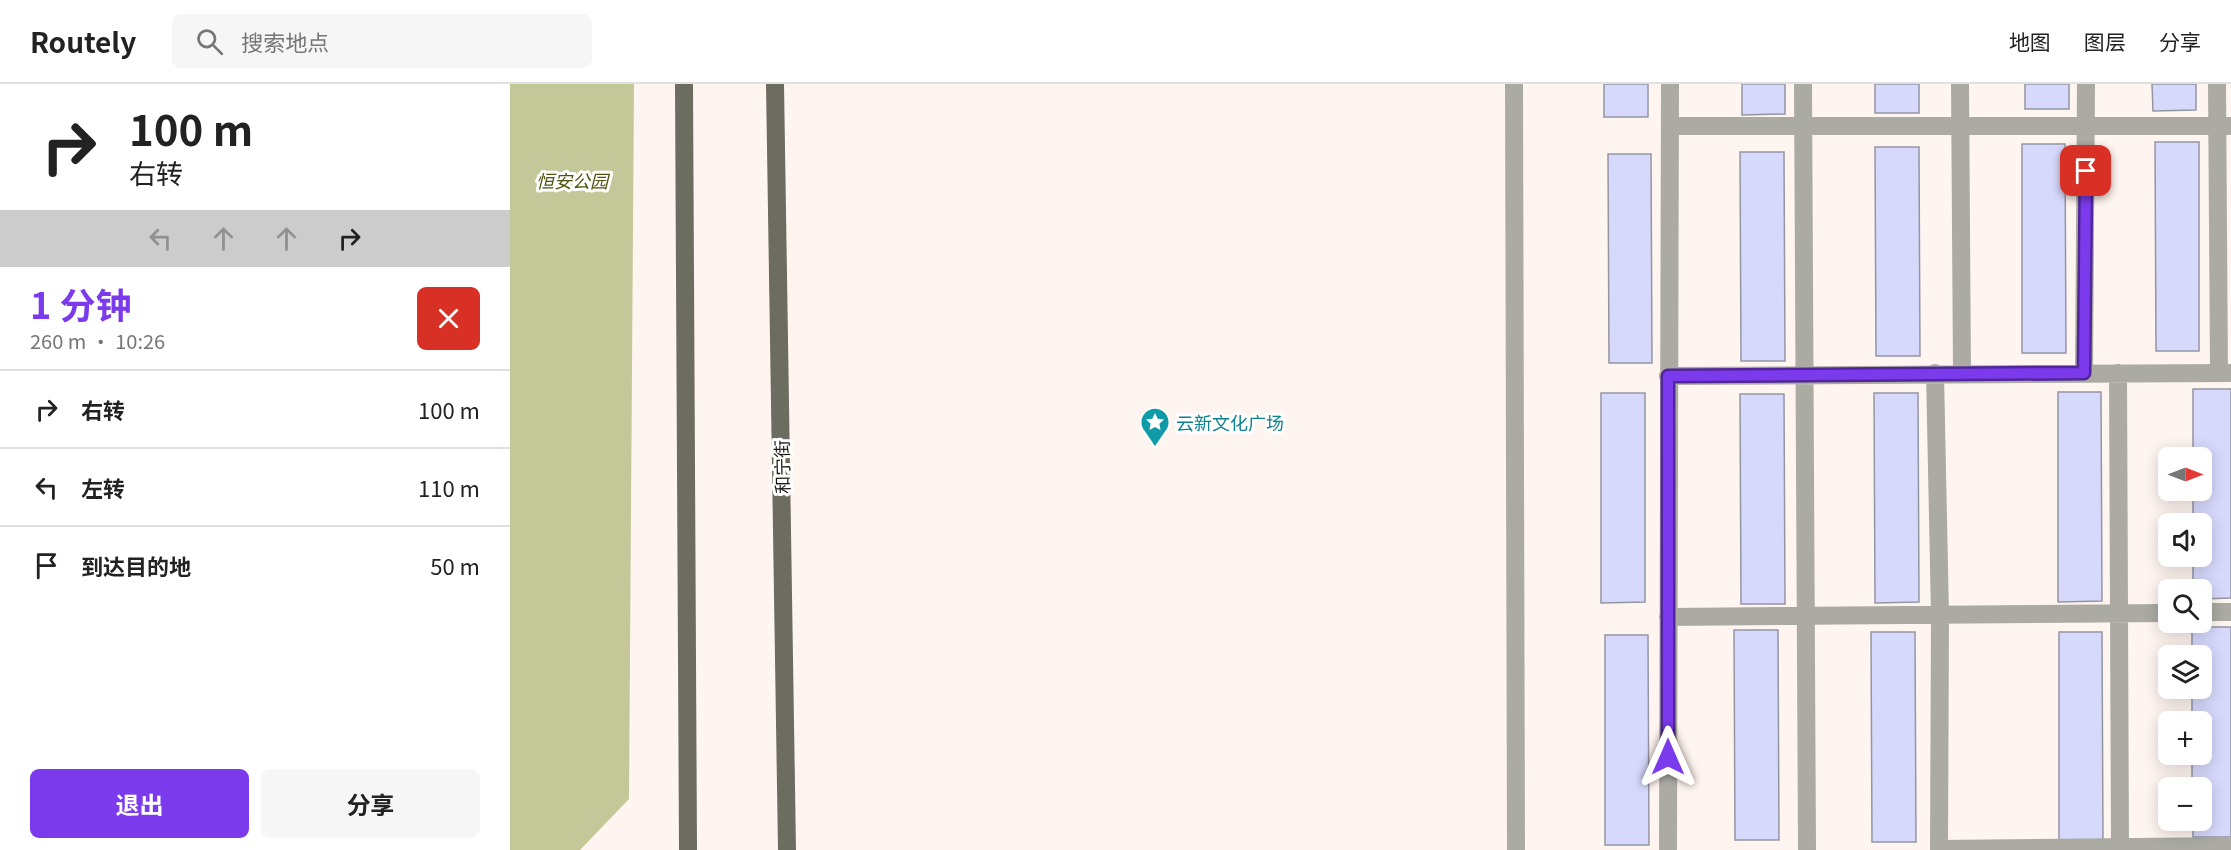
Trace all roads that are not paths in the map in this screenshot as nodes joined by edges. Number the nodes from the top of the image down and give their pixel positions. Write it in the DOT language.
graph roads {
  1 [pos="684,84"];
  2 [pos="775,84"];
  3 [pos="1514,84"];
  4 [pos="1670,84"];
  5 [pos="1803,84"];
  6 [pos="1960,84"];
  7 [pos="2086,84"];
  8 [pos="2217,84"];
  9 [pos="1670,126"];
  10 [pos="1804,126"];
  11 [pos="1960,126"];
  12 [pos="2086,126"];
  13 [pos="2224,126"];
  14 [pos="1935,373"];
  15 [pos="1962,373"];
  16 [pos="2084,373"];
  17 [pos="2118,373"];
  18 [pos="2225,373"];
  19 [pos="1806,374"];
  20 [pos="1668,376"];
  21 [pos="2212,612"];
  22 [pos="2231,612"];
  23 [pos="2120,613"];
  24 [pos="2158,613"];
  25 [pos="1940,615"];
  26 [pos="1807,616"];
  27 [pos="1668,617"];
  28 [pos="2231,846"];
  29 [pos="2120,848"];
  30 [pos="688,850"];
  31 [pos="787,850"];
  32 [pos="1515,850"];
  33 [pos="1668,850"];
  34 [pos="1807,850"];
  1 -- 30 [label="main road"];
  2 -- 31 [label="main road, 和宁街"];
  3 -- 32 [label="street"];
  4 -- 9 [label="street"];
  5 -- 10 [label="street"];
  6 -- 11 [label="street"];
  7 -- 12 [label="street"];
  8 -- 13 [label="street"];
  9 -- 10 [label="street"];
  9 -- 20 [label="street"];
  10 -- 11 [label="street"];
  10 -- 19 [label="street"];
  11 -- 12 [label="street"];
  11 -- 15 [label="street"];
  12 -- 13 [label="street"];
  12 -- 16 [label="street"];
  13 -- 18 [label="street"];
  14 -- 15 [label="street"];
  14 -- 19 [label="street"];
  14 -- 25 [label="street"];
  15 -- 16 [label="street"];
  16 -- 17 [label="street"];
  17 -- 18 [label="street"];
  17 -- 23 [label="street"];
  19 -- 20 [label="street"];
  19 -- 26 [label="street"];
  20 -- 27 [label="street"];
  21 -- 22 [label="street"];
  23 -- 24 [label="street"];
  23 -- 25 [label="street"];
  23 -- 29 [label="street"];
  25 -- 26 [label="street"];
  25 -- 29 [label="street"];
  26 -- 27 [label="street"];
  26 -- 34 [label="street"];
  27 -- 33 [label="street"];
  28 -- 29 [label="street"];
}
